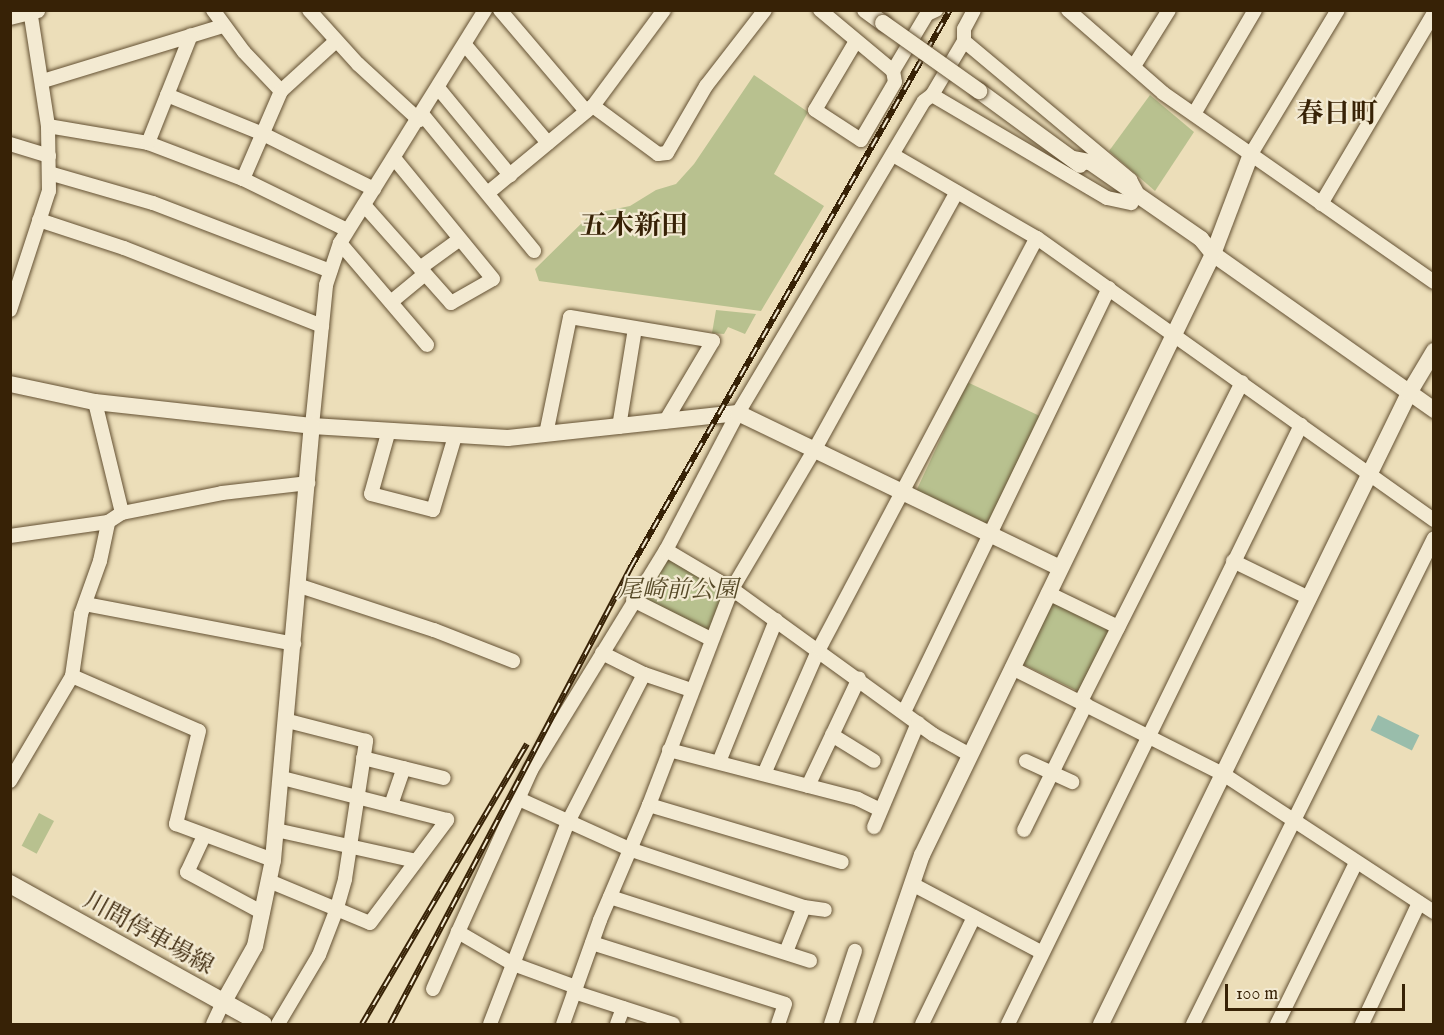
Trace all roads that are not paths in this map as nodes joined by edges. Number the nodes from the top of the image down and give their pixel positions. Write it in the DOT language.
graph roads {
  1 [pos="213,10"];
  2 [pos="309,10"];
  3 [pos="485,10"];
  4 [pos="500,10"];
  5 [pos="664,10"];
  6 [pos="765,10"];
  7 [pos="820,10"];
  8 [pos="865,10"];
  9 [pos="974,10"];
  10 [pos="1068,10"];
  11 [pos="1169,10"];
  12 [pos="1255,10"];
  13 [pos="1338,10"];
  14 [pos="34,12"];
  15 [pos="928,12"];
  16 [pos="1434,13"];
  17 [pos="10,18"];
  18 [pos="223,26"];
  19 [pos="191,36"];
  20 [pos="336,40"];
  21 [pos="856,41"];
  22 [pos="964,41"];
  23 [pos="466,46"];
  24 [pos="1134,66"];
  25 [pos="893,71"];
  26 [pos="43,81"];
  27 [pos="439,89"];
  28 [pos="281,91"];
  29 [pos="167,95"];
  30 [pos="932,95"];
  31 [pos="589,109"];
  32 [pos="1194,114"];
  33 [pos="421,117"];
  34 [pos="48,126"];
  35 [pos="262,134"];
  36 [pos="148,143"];
  37 [pos="548,143"];
  38 [pos="10,144"];
  39 [pos="893,154"];
  40 [pos="1251,154"];
  41 [pos="49,156"];
  42 [pos="394,158"];
  43 [pos="50,173"];
  44 [pos="510,175"];
  45 [pos="243,179"];
  46 [pos="374,189"];
  47 [pos="489,192"];
  48 [pos="957,192"];
  49 [pos="1135,200"];
  50 [pos="1321,204"];
  51 [pos="364,205"];
  52 [pos="39,220"];
  53 [pos="347,230"];
  54 [pos="1037,238"];
  55 [pos="460,239"];
  56 [pos="340,243"];
  57 [pos="534,251"];
  58 [pos="1212,254"];
  59 [pos="330,271"];
  60 [pos="422,271"];
  61 [pos="1434,282"];
  62 [pos="1109,288"];
  63 [pos="391,302"];
  64 [pos="10,310"];
  65 [pos="322,326"];
  66 [pos="635,328"];
  67 [pos="1173,332"];
  68 [pos="427,345"];
  69 [pos="1434,351"];
  70 [pos="1242,382"];
  71 [pos="10,384"];
  72 [pos="1409,393"];
  73 [pos="95,402"];
  74 [pos="1434,410"];
  75 [pos="738,413"];
  76 [pos="665,422"];
  77 [pos="1300,425"];
  78 [pos="312,426"];
  79 [pos="619,427"];
  80 [pos="389,430"];
  81 [pos="546,434"];
  82 [pos="455,436"];
  83 [pos="816,447"];
  84 [pos="1370,474"];
  85 [pos="308,483"];
  86 [pos="903,490"];
  87 [pos="123,513"];
  88 [pos="1434,520"];
  89 [pos="108,522"];
  90 [pos="11,532"];
  91 [pos="990,533"];
  92 [pos="1434,538"];
  93 [pos="666,550"];
  94 [pos="1233,561"];
  95 [pos="1060,568"];
  96 [pos="300,586"];
  97 [pos="732,589"];
  98 [pos="1048,593"];
  99 [pos="1309,598"];
  100 [pos="633,600"];
  101 [pos="85,604"];
  102 [pos="777,620"];
  103 [pos="1118,627"];
  104 [pos="711,639"];
  105 [pos="294,644"];
  106 [pos="819,649"];
  107 [pos="602,653"];
  108 [pos="513,660"];
  109 [pos="1012,668"];
  110 [pos="644,674"];
  111 [pos="72,676"];
  112 [pos="859,678"];
  113 [pos="692,690"];
  114 [pos="1083,703"];
  115 [pos="904,712"];
  116 [pos="288,721"];
  117 [pos="918,723"];
  118 [pos="832,735"];
  119 [pos="1148,736"];
  120 [pos="669,750"];
  121 [pos="970,755"];
  122 [pos="363,758"];
  123 [pos="874,761"];
  124 [pos="1026,761"];
  125 [pos="719,762"];
  126 [pos="404,768"];
  127 [pos="1052,773"];
  128 [pos="764,774"];
  129 [pos="1223,774"];
  130 [pos="282,778"];
  131 [pos="444,778"];
  132 [pos="10,782"];
  133 [pos="1072,782"];
  134 [pos="808,786"];
  135 [pos="357,797"];
  136 [pos="519,799"];
  137 [pos="649,805"];
  138 [pos="391,806"];
  139 [pos="881,810"];
  140 [pos="1294,820"];
  141 [pos="568,822"];
  142 [pos="874,827"];
  143 [pos="276,830"];
  144 [pos="1023,830"];
  145 [pos="204,836"];
  146 [pos="350,845"];
  147 [pos="629,849"];
  148 [pos="273,860"];
  149 [pos="416,861"];
  150 [pos="842,862"];
  151 [pos="1356,863"];
  152 [pos="269,881"];
  153 [pos="10,884"];
  154 [pos="912,884"];
  155 [pos="610,897"];
  156 [pos="1419,903"];
  157 [pos="804,907"];
  158 [pos="825,910"];
  159 [pos="336,911"];
  160 [pos="1434,912"];
  161 [pos="263,913"];
  162 [pos="974,917"];
  163 [pos="458,932"];
  164 [pos="592,943"];
  165 [pos="855,951"];
  166 [pos="786,952"];
  167 [pos="1041,952"];
  168 [pos="810,961"];
  169 [pos="513,964"];
  170 [pos="434,989"];
  171 [pos="575,990"];
  172 [pos="223,1003"];
  173 [pos="623,1008"];
  174 [pos="213,1024"];
  175 [pos="263,1024"];
  176 [pos="278,1024"];
  177 [pos="490,1024"];
  178 [pos="563,1024"];
  179 [pos="617,1024"];
  180 [pos="669,1024"];
  181 [pos="778,1024"];
  182 [pos="831,1024"];
  183 [pos="864,1024"];
  184 [pos="922,1024"];
  185 [pos="1008,1024"];
  186 [pos="1101,1024"];
  187 [pos="1193,1024"];
  188 [pos="1278,1024"];
  189 [pos="1362,1024"];
  1 -- 18 [label="street"];
  2 -- 20 [label="street"];
  3 -- 23 [label="street"];
  4 -- 31 [label="street"];
  5 -- 31 [label="street"];
  6 -- 31 [label="street"];
  7 -- 21 [label="street"];
  8 -- 49 [label="street, bridge"];
  9 -- 22 [label="street"];
  10 -- 24 [label="street"];
  11 -- 24 [label="street"];
  12 -- 32 [label="street"];
  13 -- 40 [label="street"];
  14 -- 17 [label="street"];
  14 -- 26 [label="street"];
  15 -- 25 [label="street"];
  16 -- 50 [label="street"];
  18 -- 19 [label="street"];
  18 -- 28 [label="street"];
  19 -- 26 [label="street"];
  19 -- 29 [label="street"];
  20 -- 28 [label="street"];
  20 -- 33 [label="street"];
  21 -- 25 [label="street"];
  21 -- 25 [label="street"];
  22 -- 30 [label="street"];
  22 -- 49 [label="street"];
  23 -- 27 [label="street"];
  23 -- 37 [label="street"];
  24 -- 32 [label="street"];
  26 -- 34 [label="street"];
  27 -- 33 [label="street"];
  27 -- 44 [label="street"];
  28 -- 35 [label="street"];
  29 -- 35 [label="street"];
  29 -- 36 [label="street"];
  30 -- 39 [label="street"];
  30 -- 49 [label="street"];
  31 -- 37 [label="street"];
  32 -- 40 [label="street"];
  33 -- 42 [label="street"];
  33 -- 47 [label="street"];
  34 -- 36 [label="street"];
  34 -- 41 [label="street"];
  35 -- 45 [label="street"];
  35 -- 46 [label="street"];
  36 -- 45 [label="street"];
  37 -- 44 [label="street"];
  38 -- 41 [label="street"];
  39 -- 48 [label="street"];
  39 -- 75 [label="street"];
  40 -- 50 [label="street"];
  40 -- 58 [label="street"];
  41 -- 43 [label="street"];
  42 -- 46 [label="street"];
  42 -- 55 [label="street"];
  43 -- 52 [label="street"];
  43 -- 59 [label="street"];
  44 -- 47 [label="street"];
  45 -- 53 [label="street"];
  46 -- 51 [label="street"];
  47 -- 57 [label="street"];
  48 -- 54 [label="street"];
  48 -- 83 [label="street"];
  49 -- 58 [label="street"];
  50 -- 61 [label="street"];
  51 -- 53 [label="street"];
  51 -- 60 [label="street"];
  52 -- 64 [label="street"];
  52 -- 65 [label="street"];
  53 -- 56 [label="street"];
  54 -- 62 [label="street"];
  54 -- 86 [label="street"];
  55 -- 60 [label="street"];
  55 -- 60 [label="street"];
  56 -- 59 [label="street"];
  56 -- 63 [label="street"];
  58 -- 67 [label="street"];
  58 -- 72 [label="street"];
  59 -- 65 [label="street"];
  60 -- 63 [label="street"];
  62 -- 67 [label="street"];
  62 -- 91 [label="street"];
  63 -- 68 [label="street"];
  65 -- 78 [label="street"];
  66 -- 76 [label="street"];
  66 -- 79 [label="street"];
  66 -- 81 [label="street"];
  67 -- 70 [label="street"];
  67 -- 95 [label="street"];
  69 -- 72 [label="street"];
  70 -- 77 [label="street"];
  70 -- 103 [label="street"];
  71 -- 73 [label="street"];
  72 -- 74 [label="street"];
  72 -- 84 [label="street"];
  73 -- 78 [label="street"];
  73 -- 87 [label="street"];
  75 -- 76 [label="street"];
  75 -- 83 [label="street"];
  75 -- 93 [label="street"];
  76 -- 79 [label="street"];
  77 -- 84 [label="street"];
  77 -- 94 [label="street"];
  78 -- 80 [label="street"];
  78 -- 85 [label="street"];
  79 -- 81 [label="street"];
  80 -- 82 [label="street"];
  80 -- 82 [label="street"];
  81 -- 82 [label="street"];
  83 -- 86 [label="street"];
  83 -- 97 [label="street"];
  84 -- 88 [label="street"];
  84 -- 99 [label="street"];
  85 -- 87 [label="street"];
  85 -- 96 [label="street"];
  86 -- 91 [label="street"];
  86 -- 106 [label="street"];
  87 -- 89 [label="street"];
  89 -- 90 [label="street"];
  89 -- 101 [label="street"];
  91 -- 95 [label="street"];
  91 -- 115 [label="street"];
  92 -- 140 [label="street"];
  93 -- 97 [label="street"];
  93 -- 100 [label="street"];
  94 -- 99 [label="street"];
  94 -- 119 [label="street"];
  95 -- 98 [label="street"];
  96 -- 105 [label="street"];
  96 -- 108 [label="street"];
  97 -- 102 [label="street"];
  97 -- 104 [label="street"];
  98 -- 103 [label="street"];
  98 -- 109 [label="street"];
  99 -- 129 [label="street"];
  100 -- 104 [label="street"];
  100 -- 107 [label="street"];
  101 -- 105 [label="street"];
  101 -- 111 [label="street"];
  102 -- 106 [label="street"];
  102 -- 125 [label="street"];
  103 -- 114 [label="street"];
  104 -- 113 [label="street"];
  105 -- 116 [label="street"];
  106 -- 112 [label="street"];
  106 -- 128 [label="street"];
  107 -- 110 [label="street"];
  107 -- 136 [label="street"];
  109 -- 114 [label="street"];
  109 -- 121 [label="street"];
  110 -- 113 [label="street"];
  110 -- 141 [label="street"];
  111 -- 132 [label="street"];
  111 -- 145 [label="street"];
  112 -- 115 [label="street"];
  112 -- 118 [label="street"];
  113 -- 120 [label="street"];
  114 -- 119 [label="street"];
  114 -- 127 [label="street"];
  115 -- 117 [label="street"];
  116 -- 122 [label="street"];
  116 -- 130 [label="street"];
  117 -- 121 [label="street"];
  117 -- 139 [label="street"];
  118 -- 123 [label="street"];
  118 -- 134 [label="street"];
  119 -- 129 [label="street"];
  119 -- 167 [label="street"];
  120 -- 125 [label="street"];
  120 -- 137 [label="street"];
  121 -- 154 [label="street"];
  122 -- 126 [label="street"];
  122 -- 135 [label="street"];
  124 -- 127 [label="street"];
  125 -- 128 [label="street"];
  126 -- 131 [label="street"];
  126 -- 138 [label="street"];
  127 -- 133 [label="street"];
  127 -- 144 [label="street"];
  128 -- 134 [label="street"];
  129 -- 140 [label="street"];
  129 -- 186 [label="street"];
  130 -- 135 [label="street"];
  130 -- 143 [label="street"];
  134 -- 139 [label="street"];
  135 -- 138 [label="street"];
  135 -- 146 [label="street"];
  136 -- 141 [label="street"];
  136 -- 163 [label="street"];
  137 -- 147 [label="street"];
  137 -- 150 [label="street"];
  138 -- 149 [label="street"];
  139 -- 142 [label="street"];
  140 -- 151 [label="street"];
  140 -- 187 [label="street"];
  141 -- 147 [label="street"];
  141 -- 169 [label="street"];
  143 -- 146 [label="street"];
  143 -- 148 [label="street"];
  145 -- 148 [label="street"];
  145 -- 161 [label="street"];
  146 -- 149 [label="street"];
  146 -- 159 [label="street"];
  147 -- 155 [label="street"];
  147 -- 157 [label="street"];
  148 -- 152 [label="street"];
  149 -- 159 [label="street"];
  151 -- 156 [label="street"];
  151 -- 188 [label="street"];
  152 -- 159 [label="street"];
  152 -- 161 [label="street"];
  153 -- 172 [label="main road, 川間停車場線"];
  154 -- 162 [label="street"];
  154 -- 183 [label="street"];
  155 -- 164 [label="street"];
  155 -- 166 [label="street"];
  156 -- 160 [label="street"];
  156 -- 189 [label="street"];
  157 -- 158 [label="street"];
  157 -- 166 [label="street"];
  159 -- 176 [label="street"];
  161 -- 172 [label="street"];
  162 -- 167 [label="street"];
  162 -- 184 [label="street"];
  163 -- 169 [label="street"];
  163 -- 170 [label="street"];
  164 -- 171 [label="street"];
  164 -- 181 [label="street"];
  165 -- 182 [label="street"];
  166 -- 168 [label="street"];
  167 -- 185 [label="street"];
  169 -- 171 [label="street"];
  169 -- 177 [label="street"];
  171 -- 173 [label="street"];
  171 -- 178 [label="street"];
  172 -- 174 [label="street"];
  172 -- 175 [label="main road, 川間停車場線"];
  173 -- 179 [label="street"];
  173 -- 180 [label="street"];
}
